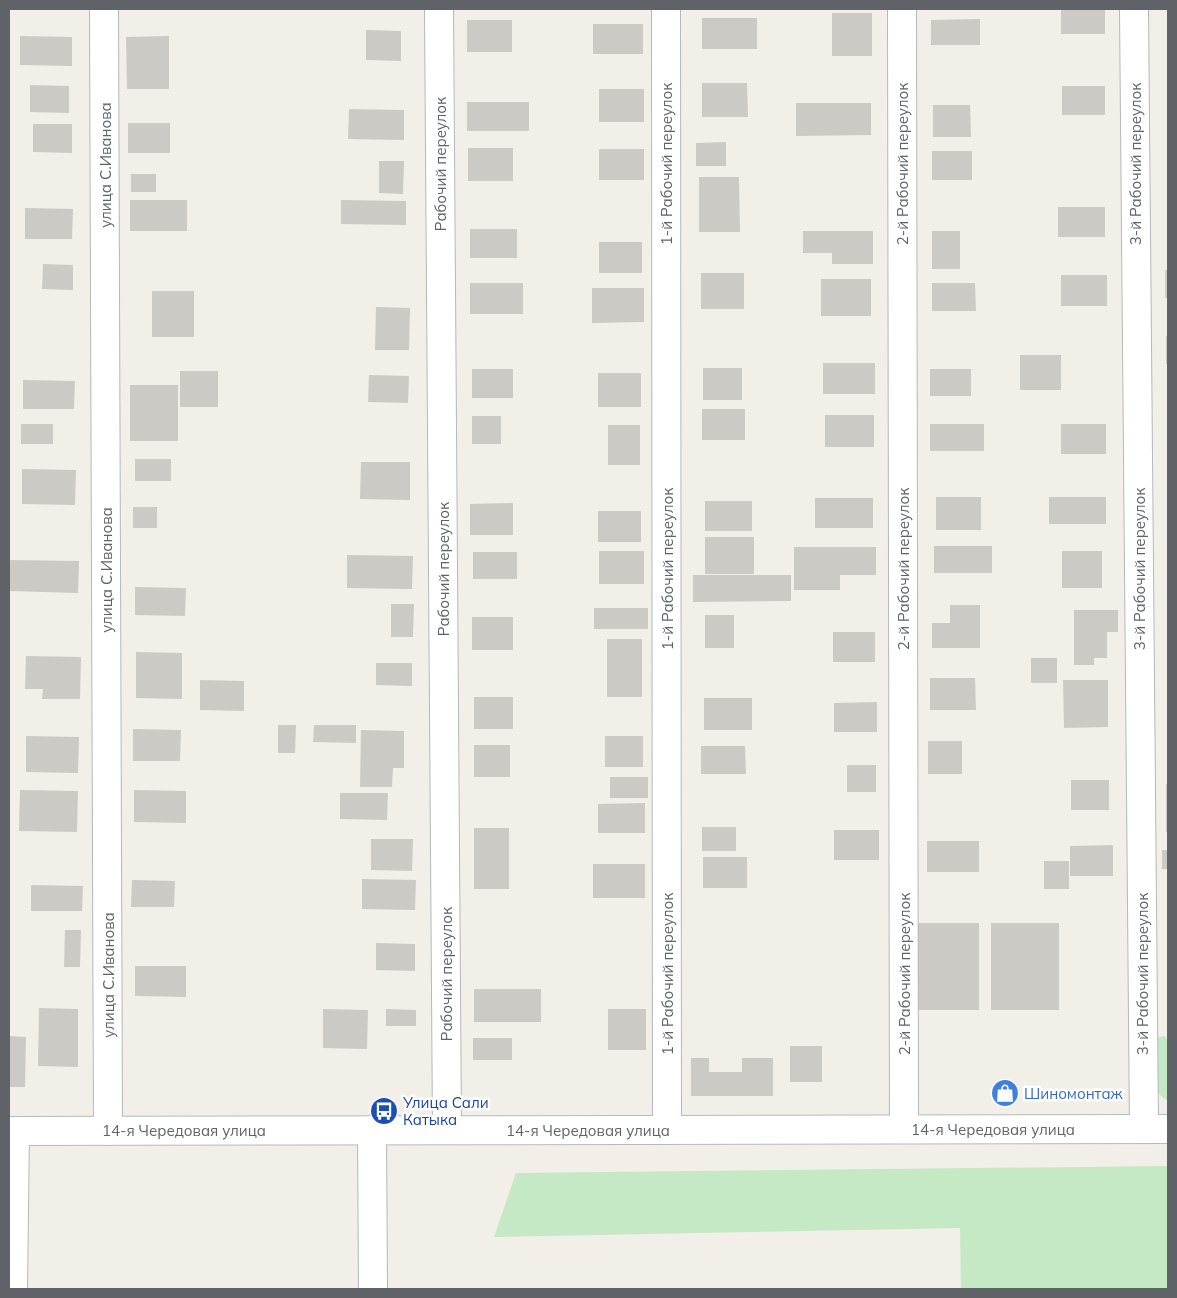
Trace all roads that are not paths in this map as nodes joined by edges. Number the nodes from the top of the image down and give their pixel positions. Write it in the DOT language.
graph roads {
  1 [pos="104,9"];
  2 [pos="439,9"];
  3 [pos="666,9"];
  4 [pos="902,9"];
  5 [pos="1134,9"];
  6 [pos="904,1129"];
  7 [pos="1156,1129"];
  8 [pos="372,1130"];
  9 [pos="447,1130"];
  10 [pos="667,1130"];
  11 [pos="12,1131"];
  12 [pos="108,1131"];
  13 [pos="13,1289"];
  14 [pos="374,1289"];
  1 -- 12 [label="street, улица С.Иванова"];
  2 -- 9 [label="street, Рабочий переулок"];
  3 -- 10 [label="street, 1-й Рабочий переулок"];
  4 -- 6 [label="street, 2-й Рабочий переулок"];
  5 -- 7 [label="street, 3-й Рабочий переулок"];
  6 -- 7 [label="street, 14-я Чередовая улица"];
  6 -- 10 [label="street, 14-я Чередовая улица"];
  8 -- 9 [label="street, 14-я Чередовая улица"];
  8 -- 12 [label="street, 14-я Чередовая улица"];
  8 -- 14 [label="street"];
  9 -- 10 [label="street, 14-я Чередовая улица"];
  11 -- 12 [label="street, 14-я Чередовая улица"];
  11 -- 13 [label="street"];
}
